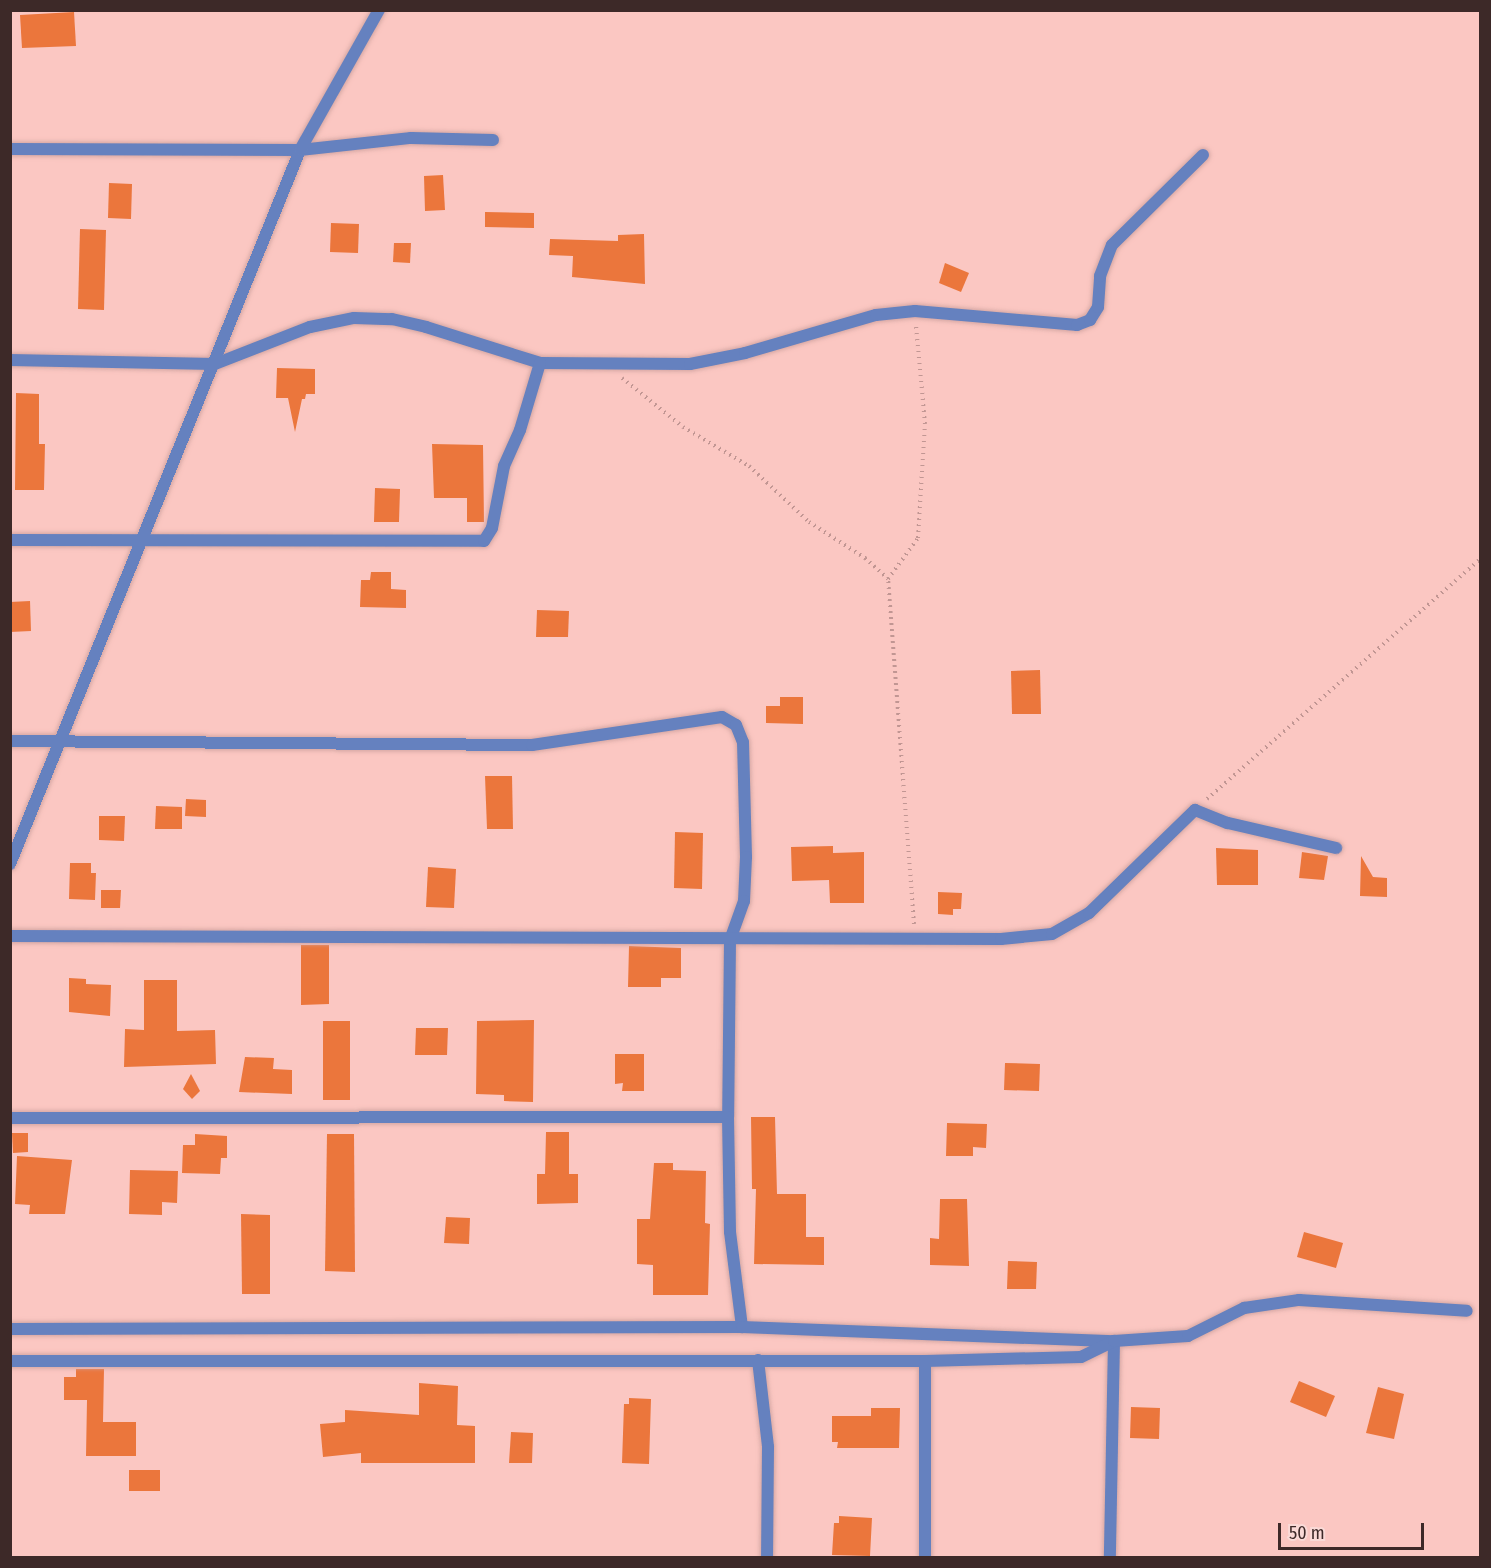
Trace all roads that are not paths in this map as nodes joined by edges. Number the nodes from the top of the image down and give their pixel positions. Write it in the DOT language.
graph roads {
  1 [pos="379,10"];
  2 [pos="493,140"];
  3 [pos="10,149"];
  4 [pos="300,150"];
  5 [pos="1203,155"];
  6 [pos="10,360"];
  7 [pos="540,363"];
  8 [pos="215,364"];
  9 [pos="10,540"];
  10 [pos="140,542"];
  11 [pos="10,741"];
  12 [pos="60,742"];
  13 [pos="1336,848"];
  14 [pos="10,864"];
  15 [pos="10,936"];
  16 [pos="730,940"];
  17 [pos="728,1117"];
  18 [pos="10,1118"];
  19 [pos="1467,1311"];
  20 [pos="742,1328"];
  21 [pos="10,1329"];
  22 [pos="1114,1341"];
  23 [pos="758,1360"];
  24 [pos="10,1361"];
  25 [pos="925,1361"];
  26 [pos="767,1557"];
  27 [pos="925,1557"];
  28 [pos="1110,1557"];
  1 -- 4 [label="street"];
  2 -- 4 [label="street"];
  3 -- 4 [label="street"];
  4 -- 8 [label="street"];
  5 -- 7 [label="street"];
  6 -- 8 [label="street"];
  7 -- 8 [label="street"];
  7 -- 10 [label="street"];
  8 -- 10 [label="street"];
  9 -- 10 [label="street"];
  10 -- 12 [label="street"];
  11 -- 12 [label="street"];
  12 -- 14 [label="street"];
  12 -- 16 [label="street"];
  13 -- 16 [label="street"];
  15 -- 16 [label="street"];
  16 -- 17 [label="street"];
  17 -- 18 [label="street"];
  17 -- 20 [label="street"];
  19 -- 22 [label="street"];
  20 -- 21 [label="street"];
  20 -- 22 [label="street"];
  22 -- 25 [label="street"];
  22 -- 28 [label="street"];
  23 -- 24 [label="street"];
  23 -- 25 [label="street"];
  23 -- 26 [label="street"];
  25 -- 27 [label="street"];
}
